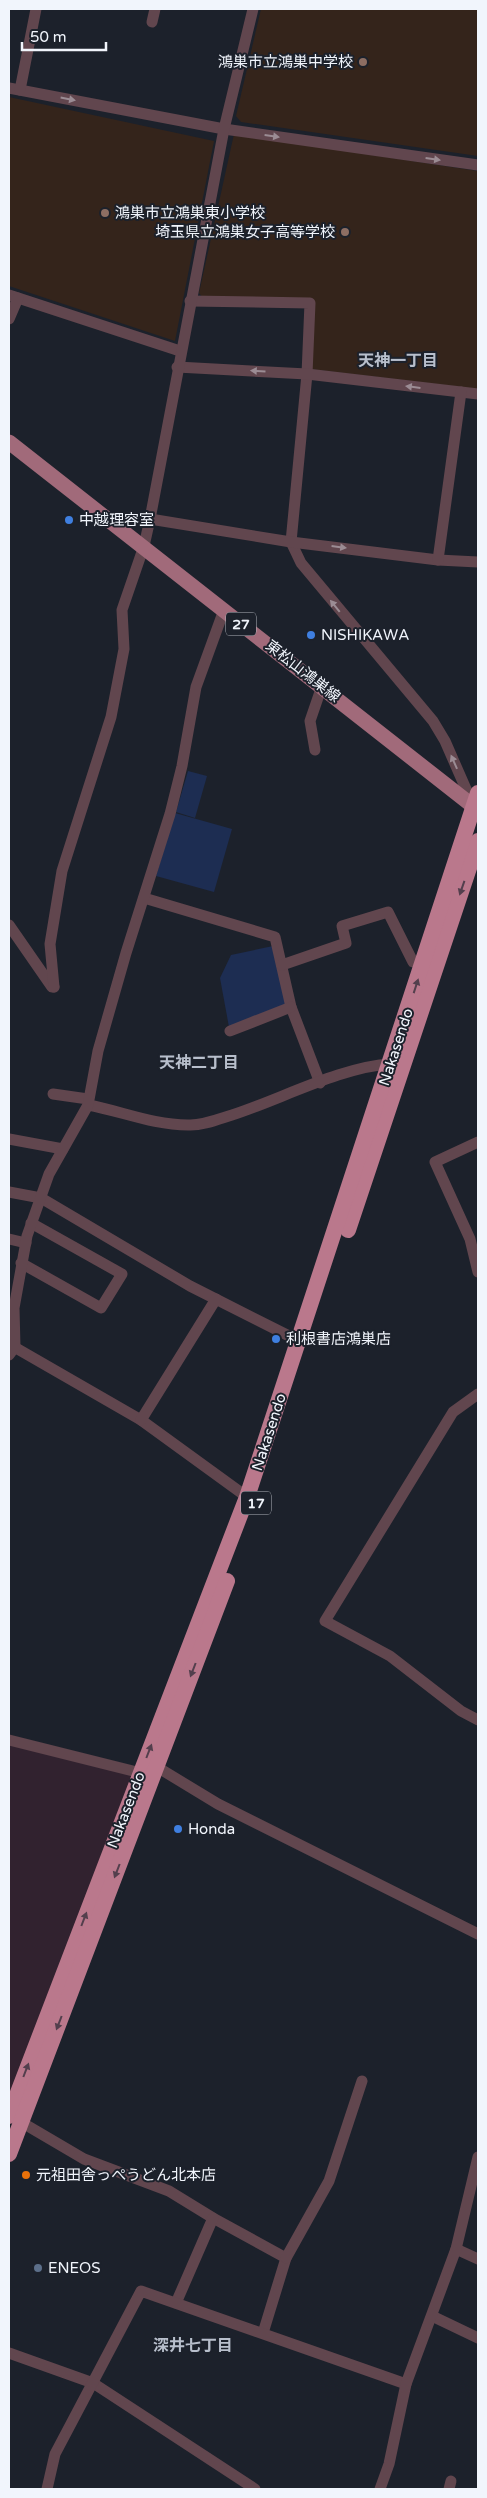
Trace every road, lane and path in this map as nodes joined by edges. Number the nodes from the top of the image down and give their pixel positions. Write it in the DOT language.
graph roads {
  1 [pos="36,9"];
  2 [pos="155,9"];
  3 [pos="253,9"];
  4 [pos="152,22"];
  5 [pos="14,89"];
  6 [pos="224,129"];
  7 [pos="478,165"];
  8 [pos="13,296"];
  9 [pos="190,301"];
  10 [pos="9,319"];
  11 [pos="180,351"];
  12 [pos="177,367"];
  13 [pos="306,374"];
  14 [pos="461,392"];
  15 [pos="478,394"];
  16 [pos="9,442"];
  17 [pos="150,519"];
  18 [pos="291,542"];
  19 [pos="144,546"];
  20 [pos="438,560"];
  21 [pos="478,562"];
  22 [pos="224,610"];
  23 [pos="322,686"];
  24 [pos="315,750"];
  25 [pos="477,803"];
  26 [pos="478,842"];
  27 [pos="144,898"];
  28 [pos="9,925"];
  29 [pos="422,964"];
  30 [pos="282,966"];
  31 [pos="291,1007"];
  32 [pos="230,1031"];
  33 [pos="391,1064"];
  34 [pos="320,1083"];
  35 [pos="53,1094"];
  36 [pos="88,1102"];
  37 [pos="9,1139"];
  38 [pos="478,1142"];
  39 [pos="63,1149"];
  40 [pos="9,1192"];
  41 [pos="41,1198"];
  42 [pos="32,1223"];
  43 [pos="9,1239"];
  44 [pos="26,1244"];
  45 [pos="21,1263"];
  46 [pos="478,1272"];
  47 [pos="216,1299"];
  48 [pos="299,1341"];
  49 [pos="11,1349"];
  50 [pos="478,1394"];
  51 [pos="141,1420"];
  52 [pos="247,1497"];
  53 [pos="478,1720"];
  54 [pos="9,1740"];
  55 [pos="157,1767"];
  56 [pos="140,1773"];
  57 [pos="478,1934"];
  58 [pos="362,2081"];
  59 [pos="13,2111"];
  60 [pos="9,2154"];
  61 [pos="478,2157"];
  62 [pos="213,2218"];
  63 [pos="456,2249"];
  64 [pos="286,2258"];
  65 [pos="478,2259"];
  66 [pos="176,2303"];
  67 [pos="432,2316"];
  68 [pos="263,2333"];
  69 [pos="478,2338"];
  70 [pos="9,2353"];
  71 [pos="93,2383"];
  72 [pos="406,2384"];
  73 [pos="47,2489"];
  74 [pos="255,2489"];
  75 [pos="380,2489"];
  1 -- 5 [label="street"];
  2 -- 4 [label="street"];
  3 -- 6 [label="street"];
  5 -- 6 [label="street, one-way"];
  6 -- 7 [label="street, one-way"];
  6 -- 9 [label="street"];
  8 -- 10 [label="street"];
  8 -- 11 [label="street"];
  9 -- 11 [label="street"];
  9 -- 13 [label="street"];
  11 -- 12 [label="street"];
  13 -- 12 [label="street, one-way"];
  12 -- 17 [label="street"];
  14 -- 13 [label="street, one-way"];
  13 -- 18 [label="street"];
  14 -- 15 [label="street"];
  14 -- 20 [label="street"];
  16 -- 19 [label="main road, 東松山鴻巣線 / 27"];
  17 -- 18 [label="street"];
  17 -- 19 [label="street"];
  18 -- 20 [label="street, one-way"];
  25 -- 18 [label="street, one-way"];
  19 -- 22 [label="main road, 東松山鴻巣線 / 27"];
  19 -- 28 [label="street"];
  20 -- 21 [label="street"];
  22 -- 23 [label="main road, 東松山鴻巣線 / 27"];
  22 -- 27 [label="street"];
  23 -- 24 [label="street"];
  23 -- 25 [label="main road, 東松山鴻巣線 / 27"];
  25 -- 29 [label="highway, Nakasendo / 17"];
  26 -- 55 [label="highway, Nakasendo / 17, one-way"];
  27 -- 30 [label="street"];
  27 -- 36 [label="street"];
  29 -- 30 [label="street"];
  33 -- 29 [label="highway, Nakasendo / 17, one-way"];
  30 -- 31 [label="street"];
  31 -- 32 [label="street"];
  31 -- 34 [label="street"];
  33 -- 34 [label="street"];
  33 -- 48 [label="highway, Nakasendo / 17"];
  34 -- 36 [label="street"];
  35 -- 36 [label="street"];
  36 -- 39 [label="street"];
  37 -- 39 [label="street"];
  38 -- 46 [label="street"];
  39 -- 41 [label="street"];
  40 -- 41 [label="street"];
  41 -- 42 [label="street"];
  41 -- 47 [label="street"];
  42 -- 44 [label="street"];
  42 -- 45 [label="street"];
  43 -- 44 [label="street"];
  44 -- 45 [label="street"];
  45 -- 49 [label="street"];
  47 -- 48 [label="street"];
  47 -- 51 [label="street"];
  48 -- 52 [label="highway, Nakasendo / 17"];
  49 -- 51 [label="street"];
  50 -- 53 [label="street"];
  51 -- 52 [label="street"];
  56 -- 52 [label="highway, Nakasendo / 17, one-way"];
  54 -- 56 [label="street"];
  55 -- 57 [label="street"];
  55 -- 59 [label="highway, Nakasendo / 17, one-way"];
  59 -- 56 [label="highway, Nakasendo / 17, one-way"];
  58 -- 64 [label="street"];
  59 -- 60 [label="highway, Nakasendo / 17"];
  59 -- 62 [label="street"];
  61 -- 63 [label="street"];
  62 -- 64 [label="street"];
  62 -- 66 [label="street"];
  63 -- 65 [label="street"];
  63 -- 67 [label="street"];
  64 -- 68 [label="street"];
  66 -- 68 [label="street"];
  66 -- 71 [label="street"];
  67 -- 69 [label="street"];
  67 -- 72 [label="street"];
  68 -- 72 [label="street"];
  70 -- 71 [label="street"];
  71 -- 73 [label="street"];
  71 -- 74 [label="street"];
  72 -- 75 [label="street"];
}
